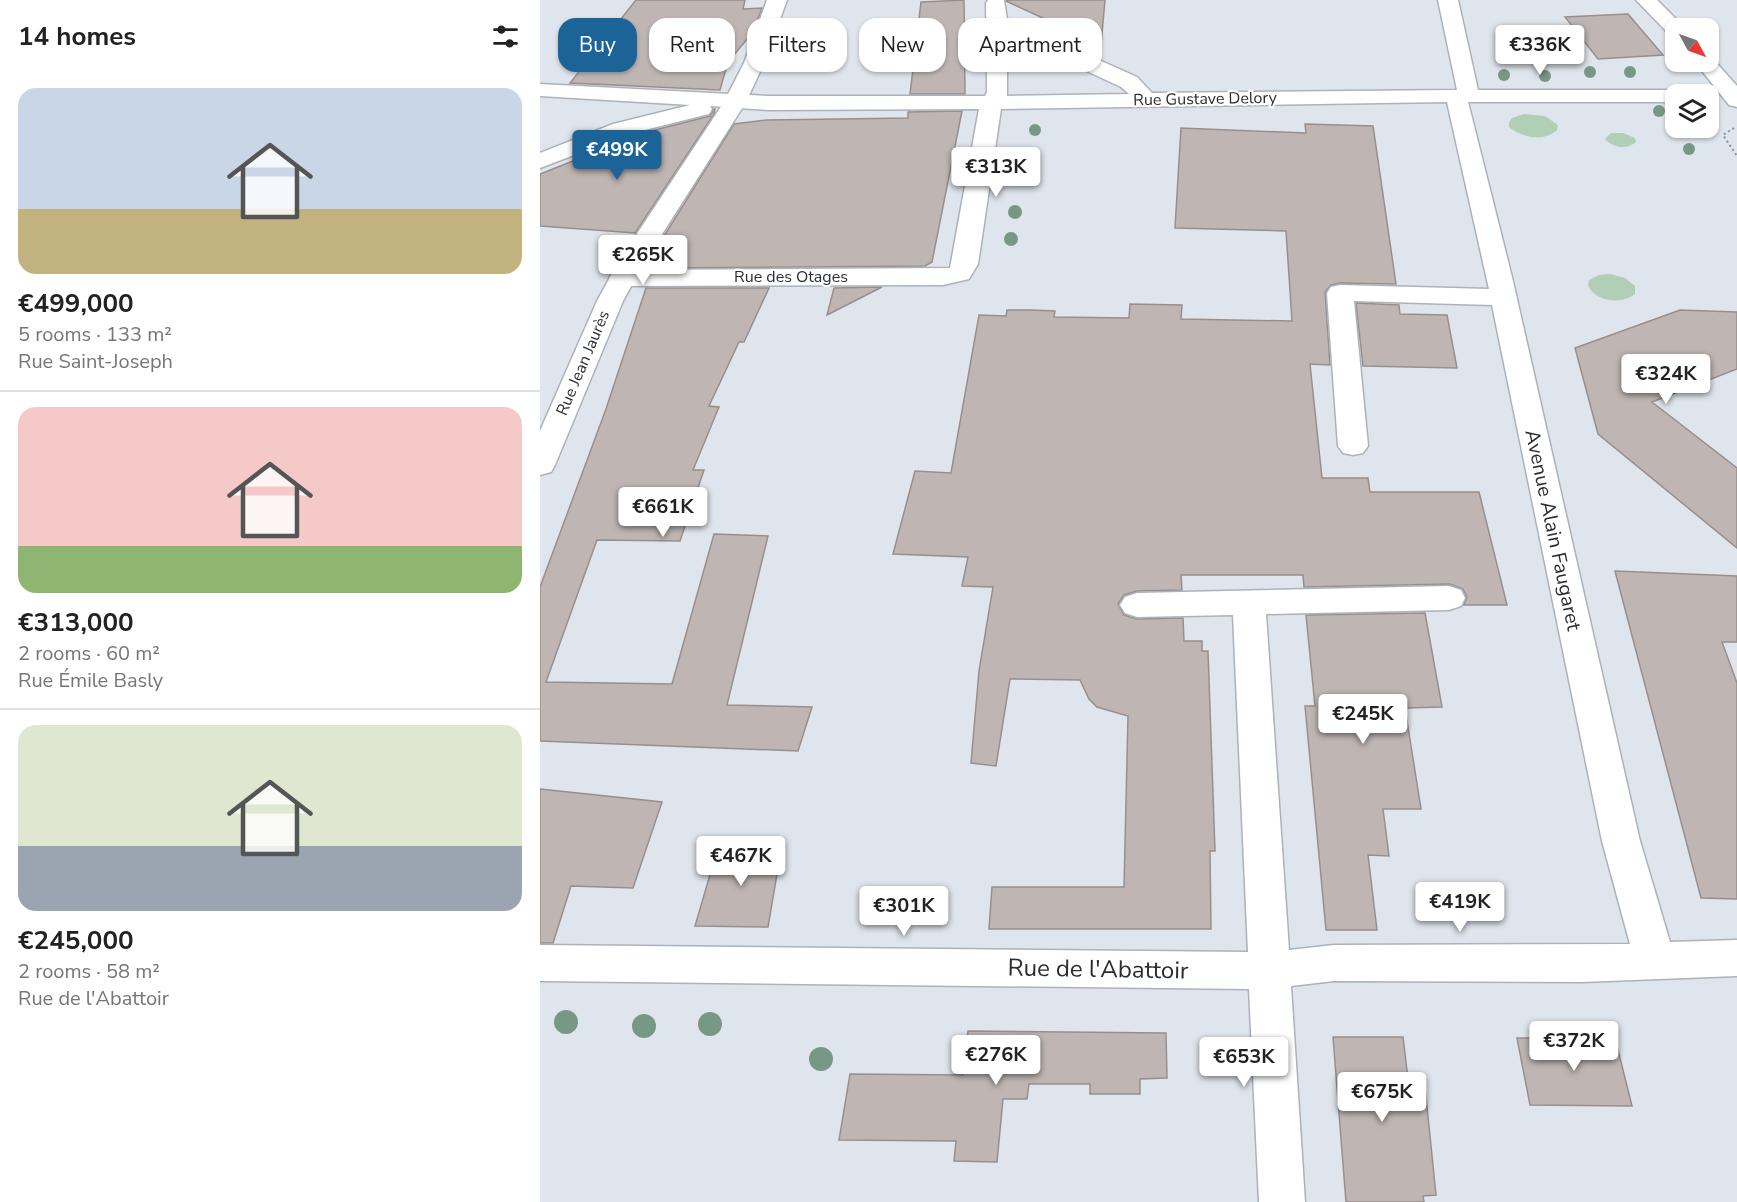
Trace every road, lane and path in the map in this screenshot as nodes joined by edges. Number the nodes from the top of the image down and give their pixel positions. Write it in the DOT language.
graph roads {
  1 [pos="996,0"];
  2 [pos="1448,0"];
  3 [pos="1647,0"];
  4 [pos="774,7"];
  5 [pos="997,18"];
  6 [pos="1665,19"];
  7 [pos="1102,70"];
  8 [pos="998,72"];
  9 [pos="1714,72"];
  10 [pos="540,90"];
  11 [pos="600,93"];
  12 [pos="1462,96"];
  13 [pos="1665,96"];
  14 [pos="1719,97"];
  15 [pos="1736,98"];
  16 [pos="1142,100"];
  17 [pos="735,102"];
  18 [pos="995,102"];
  19 [pos="1737,126"];
  20 [pos="606,135"];
  21 [pos="1737,156"];
  22 [pos="540,161"];
  23 [pos="622,278"];
  24 [pos="1503,297"];
  25 [pos="1353,446"];
  26 [pos="540,465"];
  27 [pos="1449,598"];
  28 [pos="1249,604"];
  29 [pos="1137,605"];
  30 [pos="1737,958"];
  31 [pos="1655,962"];
  32 [pos="540,963"];
  33 [pos="1268,971"];
  34 [pos="1282,1202"];
  1 -- 5 [label="street"];
  2 -- 12 [label="street, Avenue Alain Faugaret"];
  3 -- 6 [label="street"];
  4 -- 17 [label="street, Rue Jean Jaurès"];
  7 -- 16 [label="street"];
  8 -- 18 [label="street"];
  9 -- 15 [label="street"];
  10 -- 11 [label="street"];
  11 -- 17 [label="street"];
  11 -- 20 [label="street"];
  12 -- 13 [label="street, Rue Gustave Delory"];
  12 -- 16 [label="street, Rue Gustave Delory"];
  12 -- 24 [label="street, Avenue Alain Faugaret"];
  14 -- 15 [label="street"];
  16 -- 18 [label="street, Rue Gustave Delory"];
  17 -- 18 [label="street, Rue Gustave Delory"];
  17 -- 20 [label="street"];
  17 -- 23 [label="street, Rue Jean Jaurès"];
  18 -- 23 [label="street, Rue des Otages"];
  19 -- 21 [label="path"];
  20 -- 22 [label="street"];
  23 -- 26 [label="street, Rue Jean Jaurès"];
  24 -- 25 [label="street"];
  24 -- 31 [label="street, Avenue Alain Faugaret"];
  27 -- 28 [label="street"];
  28 -- 29 [label="street"];
  28 -- 33 [label="street"];
  30 -- 31 [label="street, Rue de l'Abattoir"];
  31 -- 33 [label="street, Rue de l'Abattoir"];
  32 -- 33 [label="street, Rue de l'Abattoir"];
  33 -- 34 [label="street"];
}
